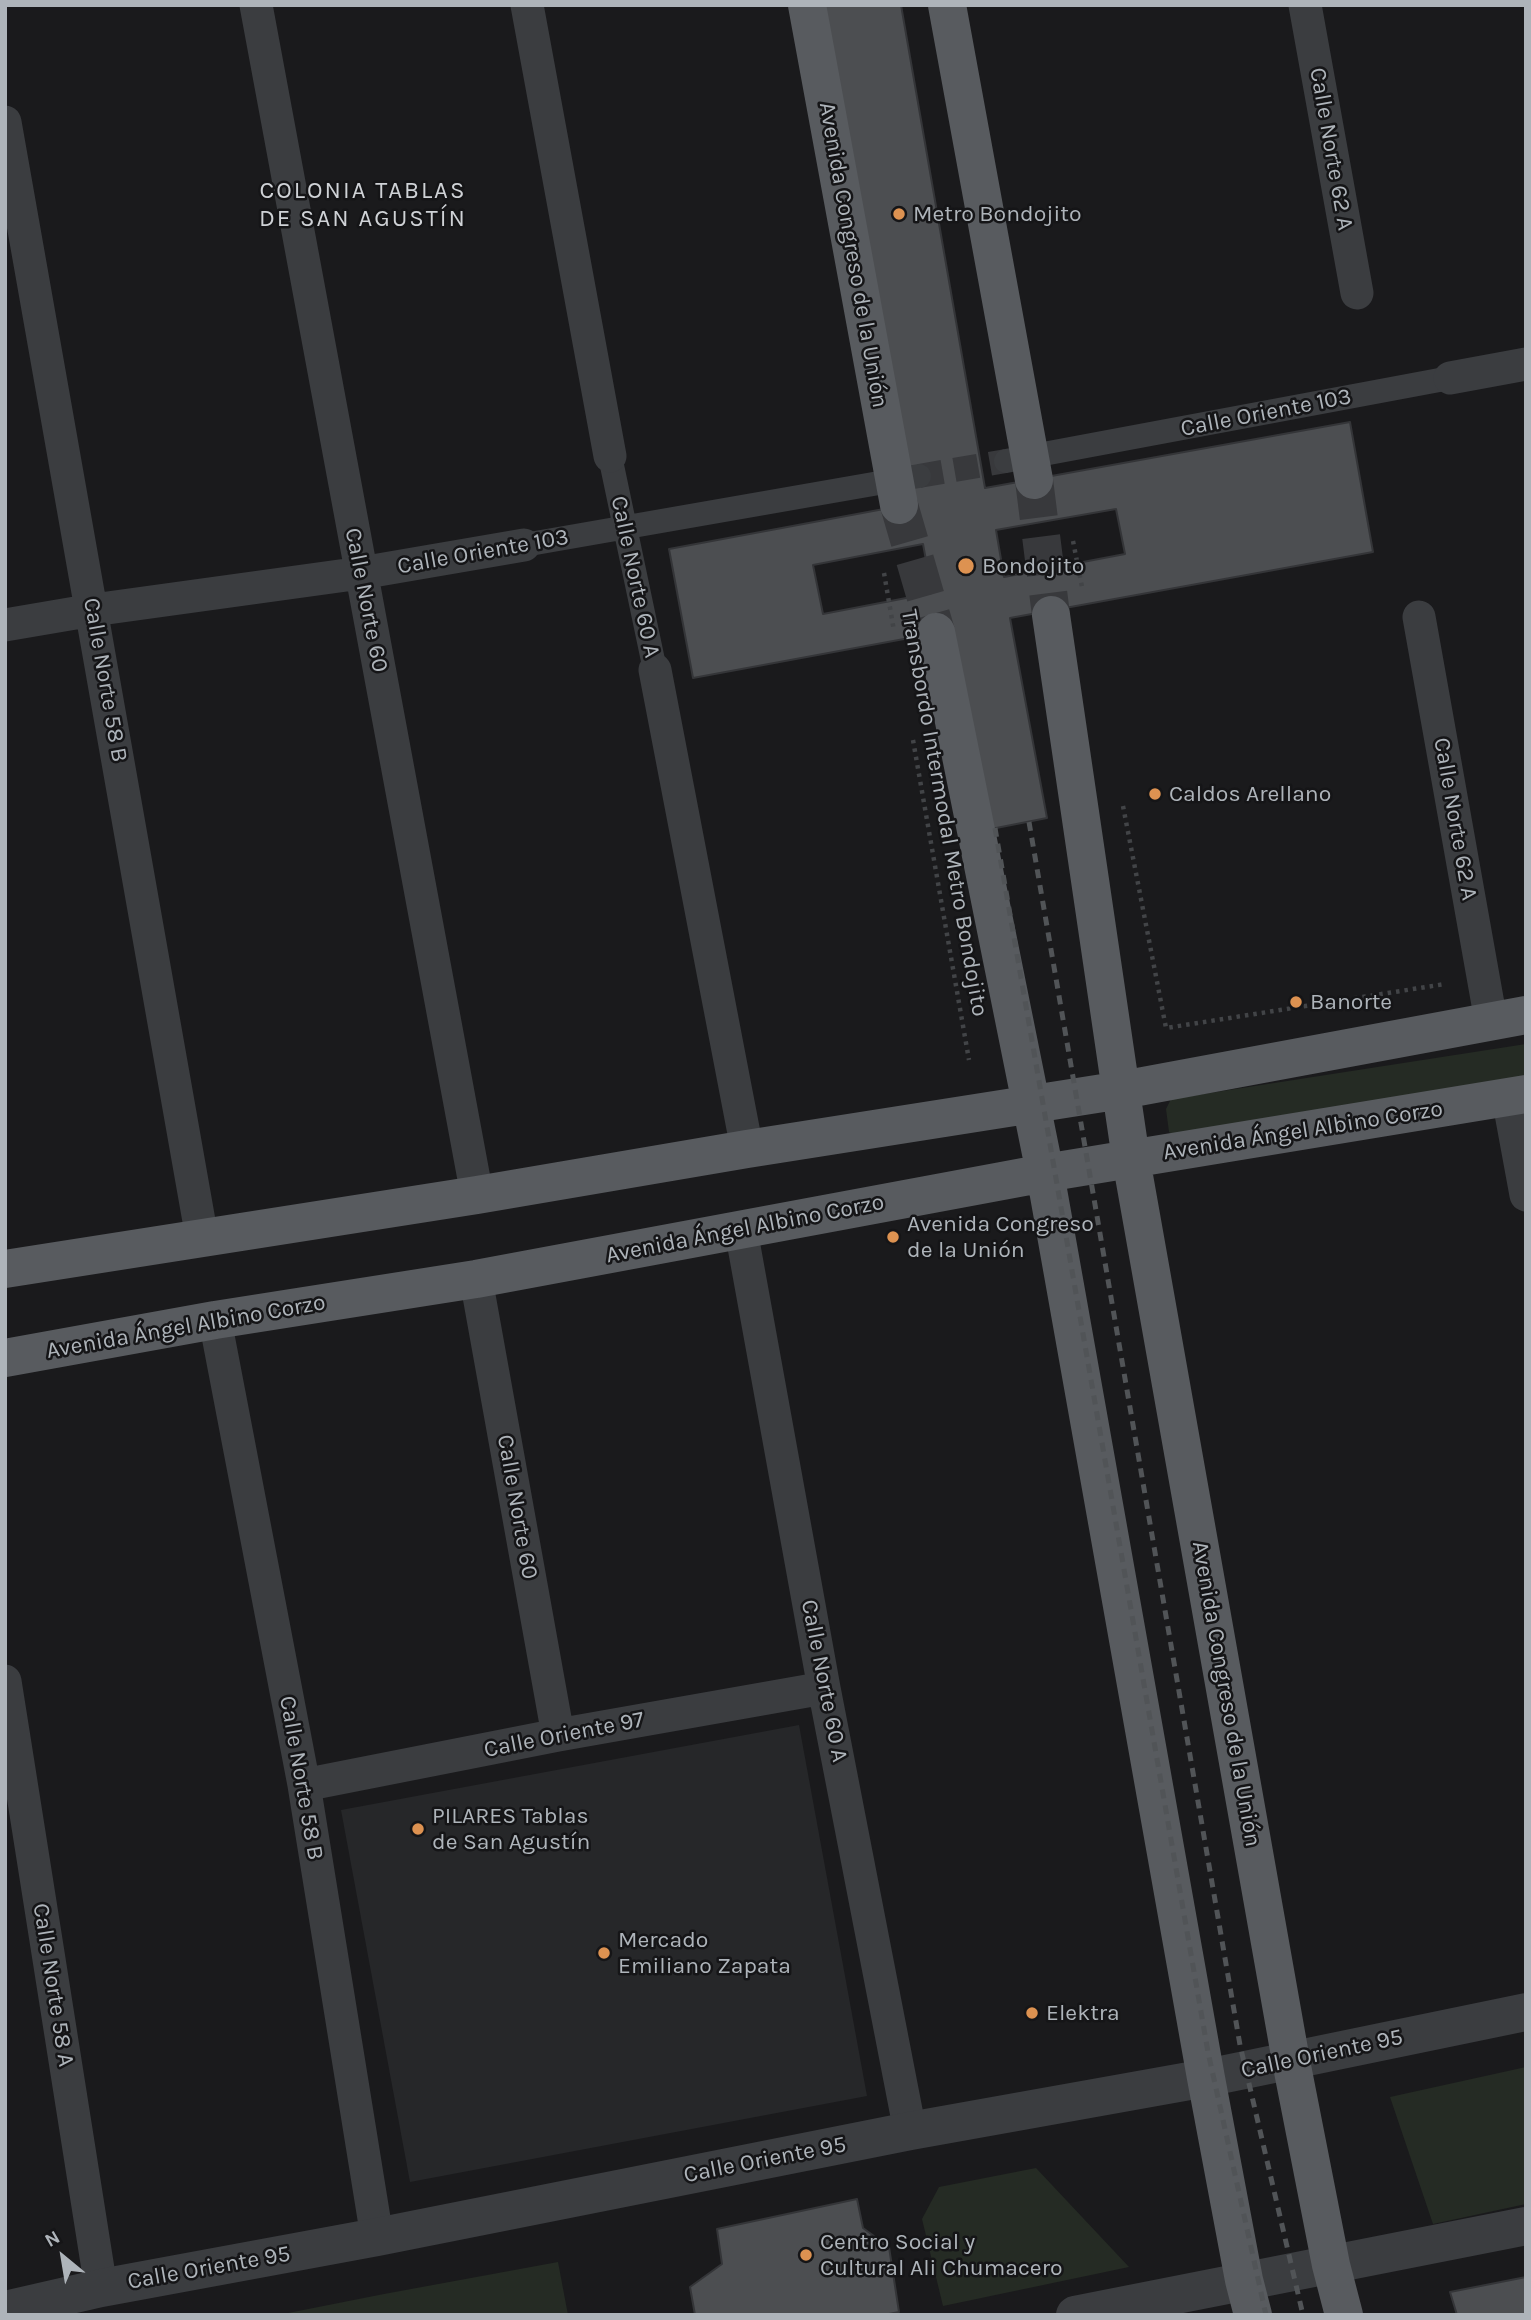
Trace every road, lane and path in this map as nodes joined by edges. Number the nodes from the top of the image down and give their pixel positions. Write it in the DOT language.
graph roads {
  1 [pos="256,5"];
  2 [pos="527,5"];
  3 [pos="807,5"];
  4 [pos="947,5"];
  5 [pos="1305,5"];
  6 [pos="5,122"];
  7 [pos="1357,293"];
  8 [pos="1526,364"];
  9 [pos="1450,378"];
  10 [pos="610,456"];
  11 [pos="1023,466"];
  12 [pos="904,487"];
  13 [pos="624,527"];
  14 [pos="524,545"];
  15 [pos="361,573"];
  16 [pos="884,573"];
  17 [pos="93,610"];
  18 [pos="1051,615"];
  19 [pos="1419,617"];
  20 [pos="5,625"];
  21 [pos="936,632"];
  22 [pos="895,641"];
  23 [pos="655,670"];
  24 [pos="912,736"];
  25 [pos="1484,979"];
  26 [pos="1508,1018"];
  27 [pos="1166,1028"];
  28 [pos="969,1060"];
  29 [pos="1122,1090"];
  30 [pos="1517,1095"];
  31 [pos="1031,1103"];
  32 [pos="747,1149"];
  33 [pos="1131,1159"];
  34 [pos="1045,1173"];
  35 [pos="477,1195"];
  36 [pos="1526,1195"];
  37 [pos="741,1230"];
  38 [pos="202,1238"];
  39 [pos="5,1269"];
  40 [pos="476,1279"];
  41 [pos="215,1320"];
  42 [pos="5,1358"];
  43 [pos="5,1681"];
  44 [pos="824,1688"];
  45 [pos="558,1735"];
  46 [pos="304,1785"];
  47 [pos="1526,2012"];
  48 [pos="1291,2061"];
  49 [pos="1206,2078"];
  50 [pos="910,2131"];
  51 [pos="1526,2226"];
  52 [pos="377,2237"];
  53 [pos="1331,2265"];
  54 [pos="101,2288"];
  55 [pos="1248,2297"];
  56 [pos="5,2310"];
  57 [pos="1075,2315"];
  58 [pos="1344,2315"];
  1 -- 15 [label="street, Calle Norte 60"];
  2 -- 10 [label="street, Calle Norte 60 A"];
  3 -- 12 [label="main road, Avenida Congreso de la Unión"];
  4 -- 11 [label="main road"];
  5 -- 7 [label="street, Calle Norte 62 A"];
  6 -- 17 [label="street, Calle Norte 58 B"];
  8 -- 9 [label="street, Calle Oriente 103"];
  9 -- 11 [label="street, Calle Oriente 103"];
  10 -- 13 [label="street, Calle Norte 60 A"];
  12 -- 13 [label="street, Calle Oriente 103"];
  13 -- 14 [label="street, Calle Oriente 103"];
  13 -- 23 [label="street, Calle Norte 60 A"];
  14 -- 15 [label="street, Calle Oriente 103"];
  15 -- 17 [label="street, Calle Oriente 103"];
  15 -- 35 [label="street, Calle Norte 60"];
  16 -- 22 [label="path, Transbordo Intermodal Metro Bondojito"];
  17 -- 20 [label="street, Calle Oriente 103"];
  17 -- 38 [label="street, Calle Norte 58 B"];
  18 -- 29 [label="main road, Avenida Congreso de la Unión"];
  19 -- 25 [label="street, Calle Norte 62 A"];
  21 -- 31 [label="main road"];
  23 -- 32 [label="street, Calle Norte 60 A"];
  24 -- 28 [label="path, Transbordo Intermodal Metro Bondojito"];
  25 -- 26 [label="street, Calle Norte 62 A"];
  25 -- 27 [label="path"];
  26 -- 29 [label="main road"];
  29 -- 31 [label="main road"];
  29 -- 33 [label="main road, Avenida Congreso de la Unión"];
  30 -- 33 [label="main road, Avenida Ángel Albino Corzo"];
  30 -- 36 [label="street"];
  31 -- 32 [label="main road"];
  31 -- 34 [label="main road"];
  32 -- 35 [label="main road"];
  33 -- 34 [label="main road, Avenida Ángel Albino Corzo"];
  33 -- 48 [label="main road, Avenida Congreso de la Unión"];
  34 -- 37 [label="main road, Avenida Ángel Albino Corzo"];
  34 -- 49 [label="main road"];
  35 -- 38 [label="main road"];
  37 -- 40 [label="main road, Avenida Ángel Albino Corzo"];
  37 -- 44 [label="street, Calle Norte 60 A"];
  38 -- 39 [label="main road"];
  40 -- 41 [label="main road, Avenida Ángel Albino Corzo"];
  40 -- 45 [label="street, Calle Norte 60"];
  41 -- 42 [label="main road, Avenida Ángel Albino Corzo"];
  41 -- 46 [label="street, Calle Norte 58 B"];
  43 -- 54 [label="street, Calle Norte 58 A"];
  44 -- 45 [label="street, Calle Oriente 97"];
  44 -- 50 [label="street, Calle Norte 60 A"];
  45 -- 46 [label="street, Calle Oriente 97"];
  46 -- 52 [label="street, Calle Norte 58 B"];
  47 -- 48 [label="street, Calle Oriente 95"];
  48 -- 49 [label="street, Calle Oriente 95"];
  48 -- 53 [label="main road, Avenida Congreso de la Unión"];
  49 -- 50 [label="street, Calle Oriente 95"];
  49 -- 55 [label="main road"];
  50 -- 52 [label="street, Calle Oriente 95"];
  51 -- 53 [label="street"];
  52 -- 54 [label="street, Calle Oriente 95"];
  53 -- 55 [label="street"];
  53 -- 58 [label="main road, Avenida Congreso de la Unión"];
  54 -- 56 [label="street, Calle Oriente 95"];
  55 -- 57 [label="street"];
}
